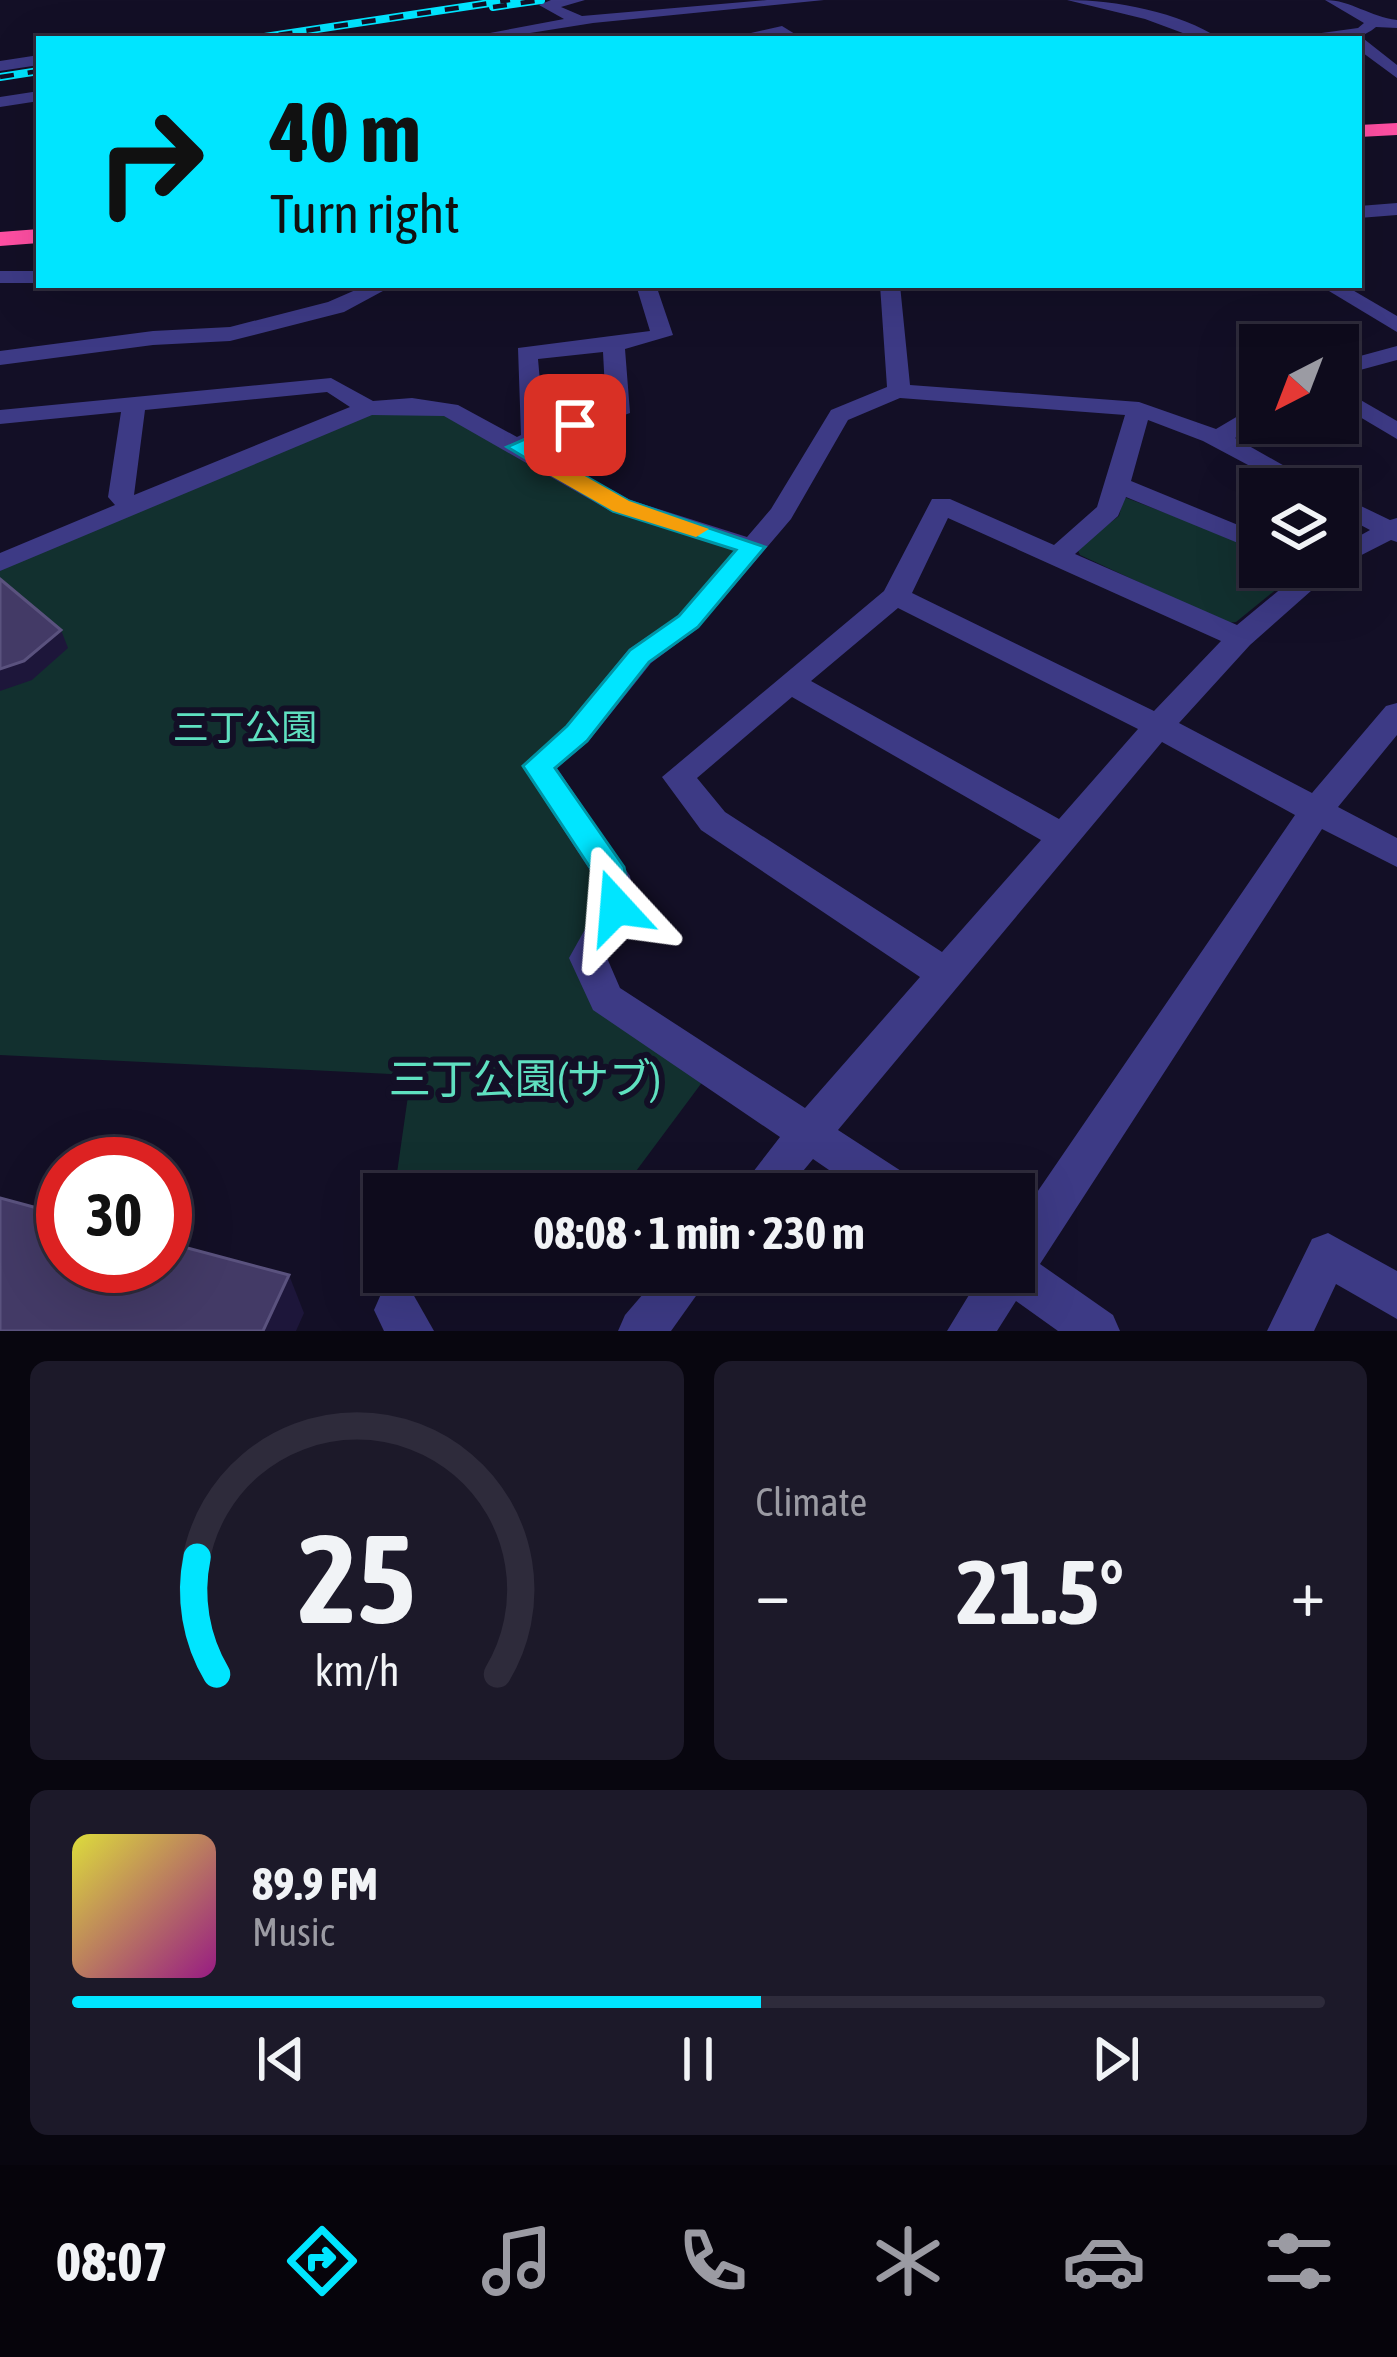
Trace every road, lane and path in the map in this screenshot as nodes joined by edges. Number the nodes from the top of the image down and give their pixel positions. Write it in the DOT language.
graph roads {
  1 [pos="578,0"];
  2 [pos="627,0"];
  3 [pos="808,0"];
  4 [pos="817,0"];
  5 [pos="1074,0"];
  6 [pos="1332,0"];
  7 [pos="1102,2"];
  8 [pos="734,3"];
  9 [pos="647,14"];
  10 [pos="570,20"];
  11 [pos="1373,22"];
  12 [pos="1397,24"];
  13 [pos="482,36"];
  14 [pos="638,36"];
  15 [pos="745,36"];
  16 [pos="791,36"];
  17 [pos="1205,36"];
  18 [pos="1357,36"];
  19 [pos="1362,44"];
  20 [pos="36,60"];
  21 [pos="0,66"];
  22 [pos="1397,74"];
  23 [pos="36,97"];
  24 [pos="0,103"];
  25 [pos="1397,129"];
  26 [pos="1362,131"];
  27 [pos="1397,209"];
  28 [pos="1362,212"];
  29 [pos="36,236"];
  30 [pos="0,239"];
  31 [pos="0,277"];
  32 [pos="36,277"];
  33 [pos="378,288"];
  34 [pos="647,288"];
  35 [pos="890,288"];
  36 [pos="1333,288"];
  37 [pos="1354,288"];
  38 [pos="1397,312"];
  39 [pos="1397,325"];
  40 [pos="614,344"];
  41 [pos="1397,352"];
  42 [pos="0,358"];
  43 [pos="1359,363"];
  44 [pos="899,391"];
  45 [pos="134,406"];
  46 [pos="368,408"];
  47 [pos="1359,408"];
  48 [pos="1139,409"];
  49 [pos="0,418"];
  50 [pos="1239,424"];
  51 [pos="1397,432"];
  52 [pos="1217,439"];
  53 [pos="525,442"];
  54 [pos="1272,468"];
  55 [pos="1119,485"];
  56 [pos="134,508"];
  57 [pos="1359,513"];
  58 [pos="1394,530"];
  59 [pos="1239,535"];
  60 [pos="752,547"];
  61 [pos="1359,548"];
  62 [pos="1060,554"];
  63 [pos="0,563"];
  64 [pos="1298,588"];
  65 [pos="896,596"];
  66 [pos="1240,638"];
  67 [pos="790,682"];
  68 [pos="1397,714"];
  69 [pos="1158,726"];
  70 [pos="1315,812"];
  71 [pos="1062,836"];
  72 [pos="1397,854"];
  73 [pos="944,973"];
  74 [pos="809,1132"];
  75 [pos="775,1173"];
  76 [pos="869,1173"];
  77 [pos="1035,1235"];
  78 [pos="1035,1287"];
  79 [pos="673,1293"];
  80 [pos="996,1293"];
  81 [pos="1397,1297"];
  82 [pos="641,1331"];
  83 [pos="970,1331"];
  84 [pos="1096,1331"];
  85 [pos="1289,1331"];
  1 -- 10 [label="street"];
  2 -- 10 [label="street"];
  3 -- 4 [label="street"];
  3 -- 8 [label="street"];
  5 -- 7 [label="street"];
  6 -- 11 [label="street"];
  7 -- 17 [label="street"];
  8 -- 9 [label="street"];
  9 -- 10 [label="street"];
  9 -- 14 [label="street"];
  10 -- 13 [label="street"];
  10 -- 14 [label="street"];
  11 -- 12 [label="street"];
  11 -- 18 [label="street"];
  15 -- 16 [label="street"];
  19 -- 22 [label="street"];
  20 -- 21 [label="street"];
  23 -- 24 [label="street"];
  25 -- 26 [label="highway"];
  27 -- 28 [label="street"];
  29 -- 30 [label="highway"];
  31 -- 32 [label="street"];
  33 -- 42 [label="street"];
  34 -- 40 [label="street"];
  35 -- 44 [label="street"];
  36 -- 39 [label="street"];
  37 -- 38 [label="street"];
  40 -- 53 [label="street"];
  40 -- 53 [label="street"];
  41 -- 43 [label="street"];
  44 -- 48 [label="street"];
  44 -- 60 [label="street"];
  45 -- 46 [label="street"];
  45 -- 49 [label="street"];
  45 -- 56 [label="street"];
  46 -- 53 [label="street"];
  46 -- 56 [label="street"];
  47 -- 51 [label="street"];
  48 -- 52 [label="street"];
  48 -- 55 [label="street"];
  50 -- 52 [label="street"];
  52 -- 54 [label="street"];
  53 -- 60 [label="street"];
  55 -- 59 [label="street"];
  55 -- 62 [label="street"];
  56 -- 63 [label="street"];
  57 -- 58 [label="street"];
  58 -- 61 [label="street"];
  60 -- 74 [label="street"];
  62 -- 65 [label="street"];
  62 -- 66 [label="street"];
  64 -- 66 [label="street"];
  65 -- 67 [label="street"];
  65 -- 69 [label="street"];
  66 -- 69 [label="street"];
  67 -- 71 [label="street"];
  67 -- 73 [label="street"];
  68 -- 70 [label="street"];
  69 -- 70 [label="street"];
  69 -- 71 [label="street"];
  70 -- 72 [label="street"];
  70 -- 77 [label="street"];
  71 -- 73 [label="street"];
  73 -- 74 [label="street"];
  74 -- 75 [label="street"];
  74 -- 76 [label="street"];
  78 -- 84 [label="street"];
  79 -- 82 [label="street"];
  80 -- 83 [label="street"];
  81 -- 85 [label="street"];
}
